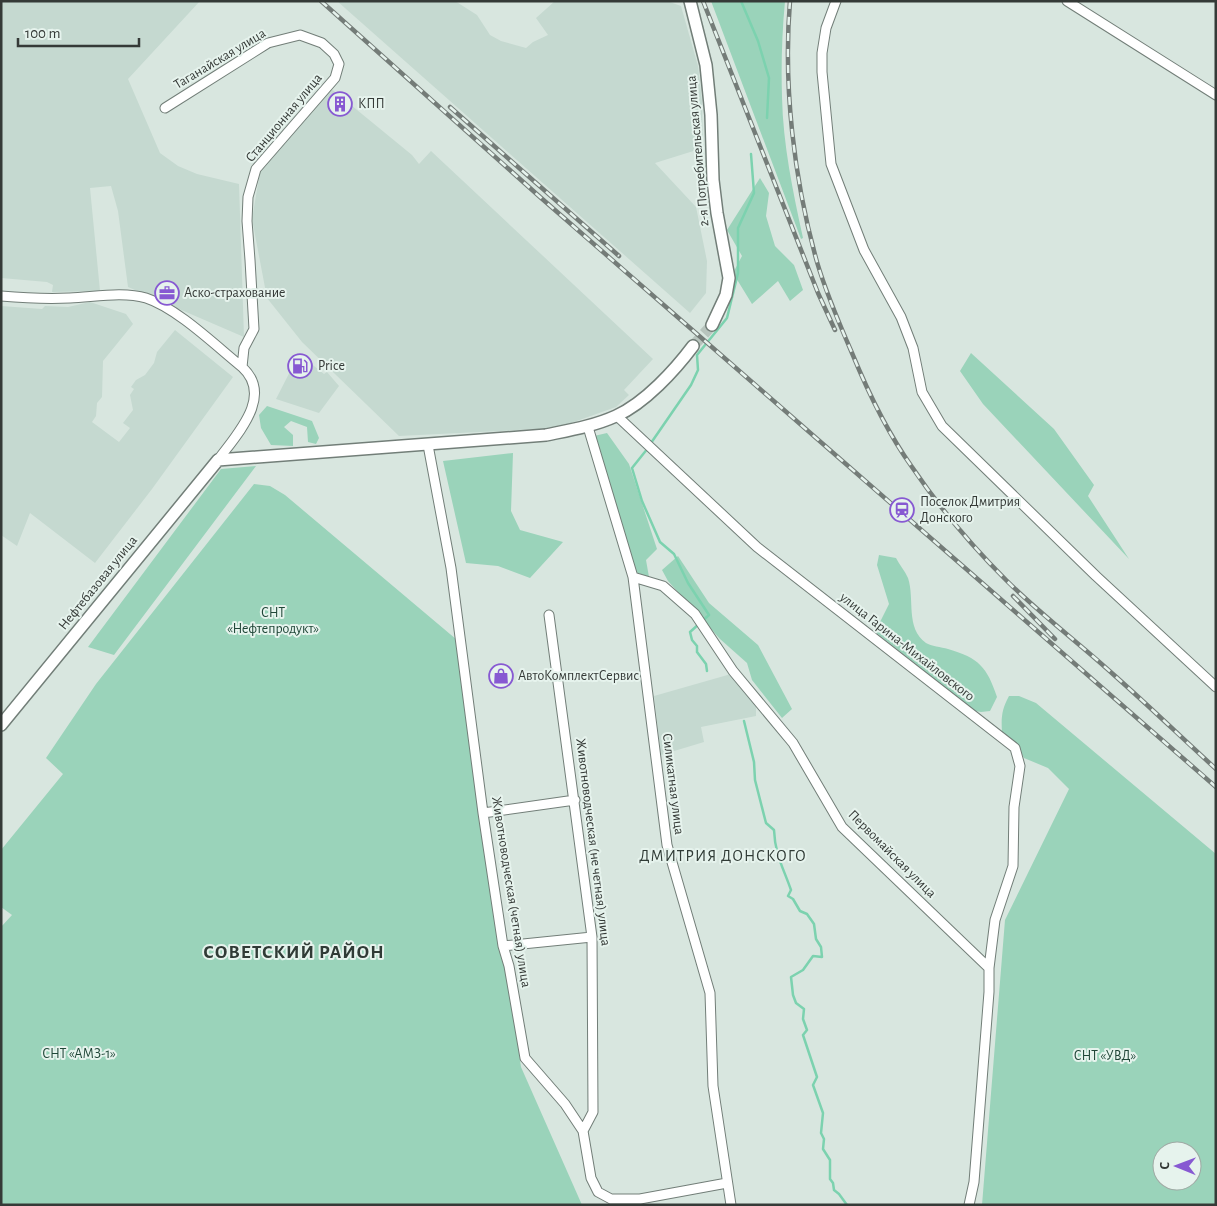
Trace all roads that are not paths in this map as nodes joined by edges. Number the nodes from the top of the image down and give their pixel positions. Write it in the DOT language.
graph roads {
  1 [pos="690,1"];
  2 [pos="836,1"];
  3 [pos="1067,1"];
  4 [pos="339,64"];
  5 [pos="1216,95"];
  6 [pos="165,108"];
  7 [pos="1,296"];
  8 [pos="712,325"];
  9 [pos="694,346"];
  10 [pos="242,367"];
  11 [pos="617,416"];
  12 [pos="588,426"];
  13 [pos="428,445"];
  14 [pos="218,460"];
  15 [pos="633,577"];
  16 [pos="549,615"];
  17 [pos="1216,687"];
  18 [pos="1,725"];
  19 [pos="575,800"];
  20 [pos="484,813"];
  21 [pos="592,937"];
  22 [pos="503,946"];
  23 [pos="988,968"];
  24 [pos="583,1131"];
  25 [pos="728,1183"];
  26 [pos="732,1205"];
  27 [pos="969,1205"];
  1 -- 8 [label="street, 2-я Потребительская улица"];
  2 -- 17 [label="street"];
  3 -- 5 [label="street"];
  4 -- 6 [label="street, Таганайская улица"];
  4 -- 10 [label="street, Станционная улица"];
  7 -- 10 [label="street"];
  9 -- 11 [label="street"];
  10 -- 14 [label="street"];
  11 -- 12 [label="street"];
  11 -- 23 [label="street, улица Гарина-Михайловского"];
  12 -- 13 [label="street"];
  12 -- 15 [label="street, Силикатная улица"];
  13 -- 14 [label="street"];
  13 -- 20 [label="street, Животноводческая (четная) улица"];
  14 -- 18 [label="street, Нефтебазовая улица"];
  15 -- 23 [label="street, Первомайская улица"];
  15 -- 25 [label="street, Силикатная улица"];
  16 -- 19 [label="street, Животноводческая (не четная) улица"];
  19 -- 20 [label="street"];
  19 -- 21 [label="street, Животноводческая (не четная) улица"];
  20 -- 22 [label="street, Животноводческая (четная) улица"];
  21 -- 22 [label="street"];
  21 -- 24 [label="street, Животноводческая (не четная) улица"];
  22 -- 24 [label="street, Животноводческая (четная) улица"];
  23 -- 27 [label="street"];
  24 -- 25 [label="street, Животноводческая (четная) улица"];
  25 -- 26 [label="street, Силикатная улица"];
}
